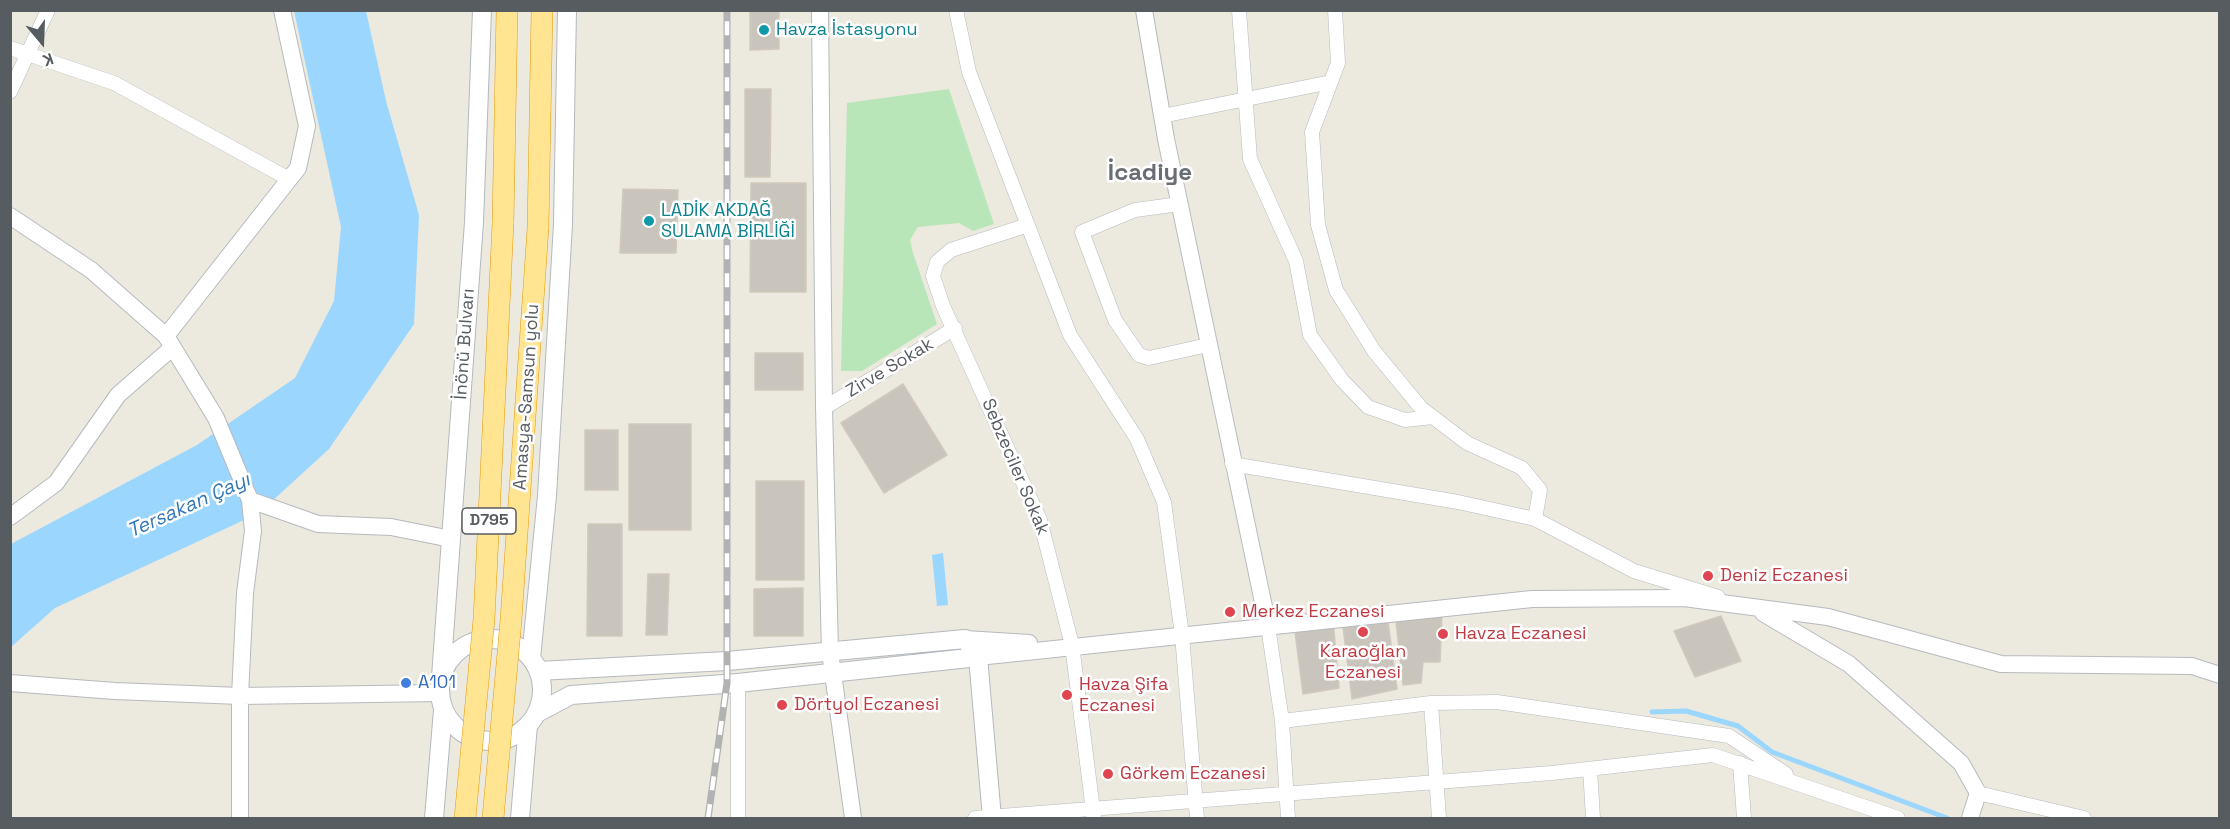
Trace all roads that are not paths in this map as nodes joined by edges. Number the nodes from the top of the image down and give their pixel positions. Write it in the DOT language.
graph roads {
  1 [pos="48,10"];
  2 [pos="282,10"];
  3 [pos="482,10"];
  4 [pos="507,10"];
  5 [pos="542,10"];
  6 [pos="567,10"];
  7 [pos="820,10"];
  8 [pos="956,10"];
  9 [pos="1144,10"];
  10 [pos="1239,10"];
  11 [pos="1335,10"];
  12 [pos="10,48"];
  13 [pos="27,56"];
  14 [pos="1331,82"];
  15 [pos="10,92"];
  16 [pos="1246,99"];
  17 [pos="1162,116"];
  18 [pos="289,179"];
  19 [pos="1179,204"];
  20 [pos="10,216"];
  21 [pos="1028,225"];
  22 [pos="955,328"];
  23 [pos="170,341"];
  24 [pos="1208,345"];
  25 [pos="824,408"];
  26 [pos="1433,417"];
  27 [pos="1232,464"];
  28 [pos="250,500"];
  29 [pos="10,517"];
  30 [pos="1535,519"];
  31 [pos="450,539"];
  32 [pos="1757,609"];
  33 [pos="1268,626"];
  34 [pos="1182,635"];
  35 [pos="965,639"];
  36 [pos="1072,645"];
  37 [pos="830,652"];
  38 [pos="978,657"];
  39 [pos="535,665"];
  40 [pos="834,673"];
  41 [pos="2220,675"];
  42 [pos="738,682"];
  43 [pos="10,683"];
  44 [pos="441,693"];
  45 [pos="240,696"];
  46 [pos="1431,703"];
  47 [pos="532,719"];
  48 [pos="1282,721"];
  49 [pos="1740,764"];
  50 [pos="1590,769"];
  51 [pos="1438,782"];
  52 [pos="1805,786"];
  53 [pos="1978,793"];
  54 [pos="1287,794"];
  55 [pos="1195,801"];
  56 [pos="1094,814"];
  57 [pos="1970,817"];
  58 [pos="986,818"];
  59 [pos="240,819"];
  60 [pos="434,819"];
  61 [pos="465,819"];
  62 [pos="493,819"];
  63 [pos="520,819"];
  64 [pos="738,819"];
  65 [pos="853,819"];
  66 [pos="1197,819"];
  67 [pos="1288,819"];
  68 [pos="1439,819"];
  69 [pos="1593,819"];
  70 [pos="1744,819"];
  71 [pos="1898,819"];
  72 [pos="2084,819"];
  1 -- 13 [label="street"];
  2 -- 18 [label="street"];
  3 -- 31 [label="main road, İnönü Bulvarı"];
  4 -- 61 [label="highway, Amasya-Samsun yolu / D795, bridge"];
  5 -- 62 [label="highway, Amasya-Samsun yolu / D795, bridge"];
  6 -- 39 [label="main road"];
  7 -- 25 [label="street"];
  8 -- 21 [label="street"];
  9 -- 17 [label="street"];
  10 -- 16 [label="street"];
  11 -- 14 [label="street"];
  12 -- 13 [label="street"];
  13 -- 15 [label="street"];
  13 -- 18 [label="street"];
  14 -- 16 [label="street"];
  14 -- 26 [label="street"];
  16 -- 17 [label="street"];
  16 -- 26 [label="street"];
  17 -- 19 [label="street"];
  18 -- 23 [label="street"];
  19 -- 24 [label="street"];
  19 -- 24 [label="street"];
  20 -- 23 [label="street"];
  21 -- 22 [label="street, Sebzeciler Sokak"];
  21 -- 34 [label="street"];
  22 -- 25 [label="street, Zirve Sokak"];
  22 -- 36 [label="street, Sebzeciler Sokak"];
  23 -- 28 [label="street"];
  23 -- 29 [label="street"];
  24 -- 27 [label="street"];
  25 -- 37 [label="street"];
  26 -- 30 [label="street"];
  27 -- 30 [label="street"];
  27 -- 33 [label="street"];
  28 -- 31 [label="street"];
  28 -- 45 [label="street"];
  30 -- 32 [label="street"];
  31 -- 44 [label="main road, İnönü Bulvarı"];
  32 -- 33 [label="street"];
  32 -- 41 [label="street"];
  32 -- 53 [label="street"];
  33 -- 34 [label="street"];
  33 -- 48 [label="street"];
  34 -- 36 [label="street"];
  34 -- 55 [label="street"];
  35 -- 36 [label="street"];
  35 -- 37 [label="main road"];
  35 -- 38 [label="main road"];
  36 -- 38 [label="street"];
  36 -- 56 [label="street, Sebzeciler Sokak"];
  37 -- 39 [label="main road"];
  37 -- 40 [label="street"];
  38 -- 40 [label="main road"];
  38 -- 58 [label="main road"];
  39 -- 44 [label="main road"];
  39 -- 47 [label="main road"];
  40 -- 42 [label="main road"];
  40 -- 65 [label="street"];
  42 -- 47 [label="main road"];
  42 -- 64 [label="street"];
  43 -- 45 [label="street"];
  44 -- 45 [label="street"];
  44 -- 47 [label="main road"];
  44 -- 60 [label="main road, İnönü Bulvarı"];
  45 -- 59 [label="street"];
  46 -- 48 [label="street"];
  46 -- 51 [label="street"];
  46 -- 52 [label="street"];
  47 -- 63 [label="main road"];
  48 -- 54 [label="street"];
  49 -- 50 [label="street"];
  49 -- 52 [label="street"];
  49 -- 70 [label="street"];
  50 -- 51 [label="street"];
  50 -- 69 [label="street"];
  51 -- 54 [label="street"];
  51 -- 68 [label="street"];
  52 -- 71 [label="street"];
  53 -- 57 [label="street"];
  53 -- 72 [label="street"];
  54 -- 55 [label="street"];
  54 -- 67 [label="street"];
  55 -- 56 [label="street"];
  55 -- 66 [label="street"];
  56 -- 58 [label="street"];
}
